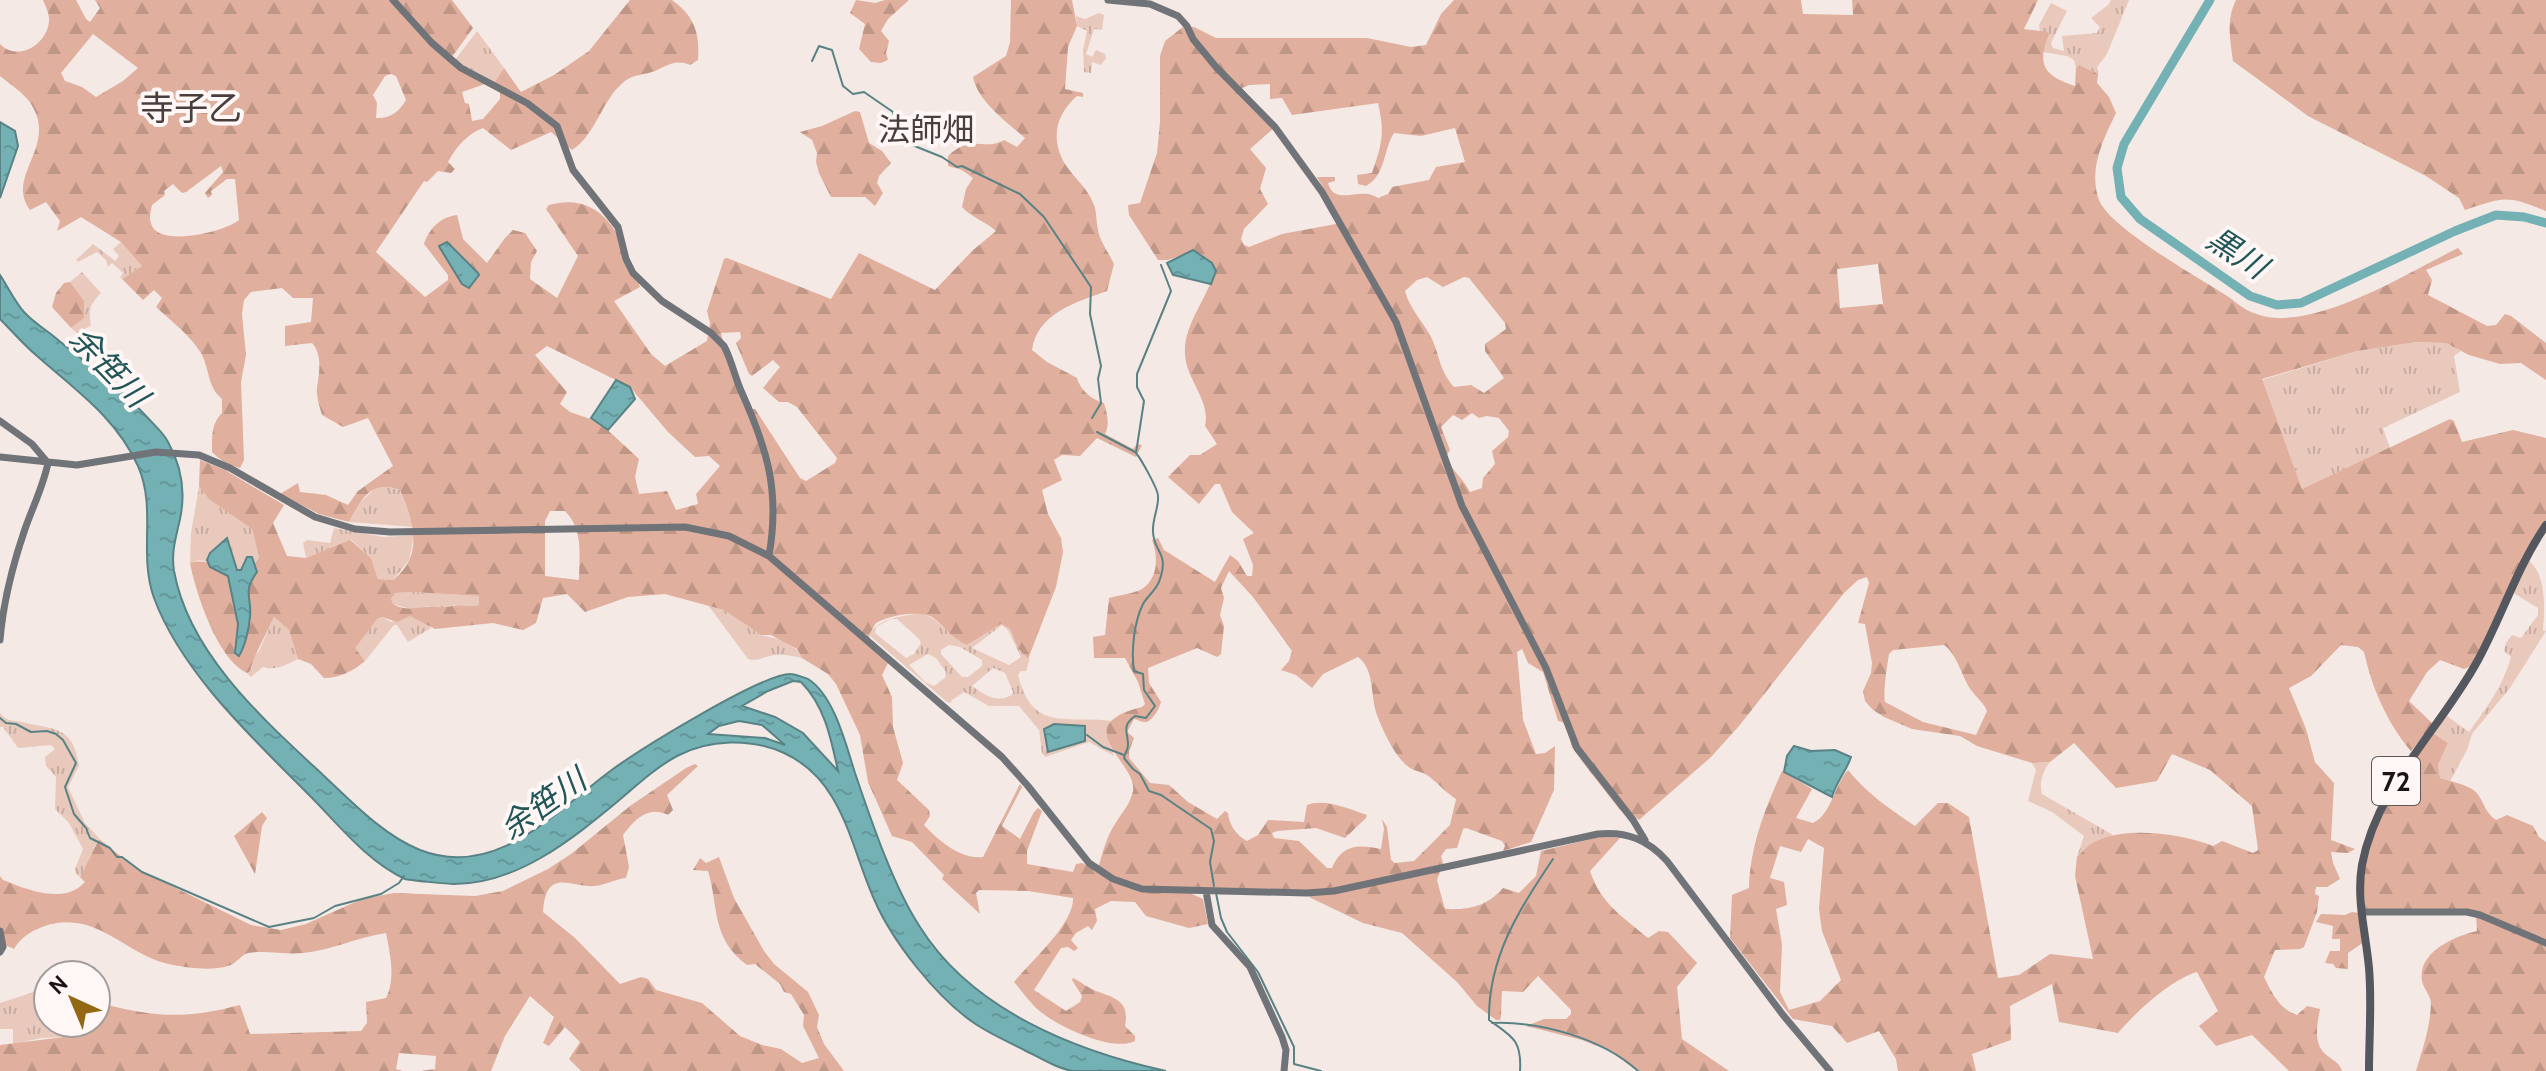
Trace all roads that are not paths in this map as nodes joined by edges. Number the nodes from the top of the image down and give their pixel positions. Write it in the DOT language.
graph roads {
  1 [pos="393,0"];
  2 [pos="1108,0"];
  3 [pos="0,421"];
  4 [pos="0,457"];
  5 [pos="48,463"];
  6 [pos="2546,525"];
  7 [pos="769,556"];
  8 [pos="0,640"];
  9 [pos="1645,840"];
  10 [pos="1206,891"];
  11 [pos="2362,912"];
  12 [pos="0,931"];
  13 [pos="2546,943"];
  14 [pos="0,952"];
  15 [pos="1284,1070"];
  16 [pos="1830,1071"];
  17 [pos="2369,1071"];
  1 -- 7 [label="street"];
  2 -- 9 [label="street"];
  3 -- 5 [label="street"];
  4 -- 5 [label="street"];
  5 -- 7 [label="street"];
  5 -- 8 [label="street"];
  6 -- 11 [label="main road, 72"];
  7 -- 10 [label="street"];
  9 -- 10 [label="street"];
  9 -- 16 [label="street"];
  10 -- 15 [label="street"];
  11 -- 13 [label="street"];
  11 -- 17 [label="main road, 72"];
  12 -- 14 [label="street"];
}
